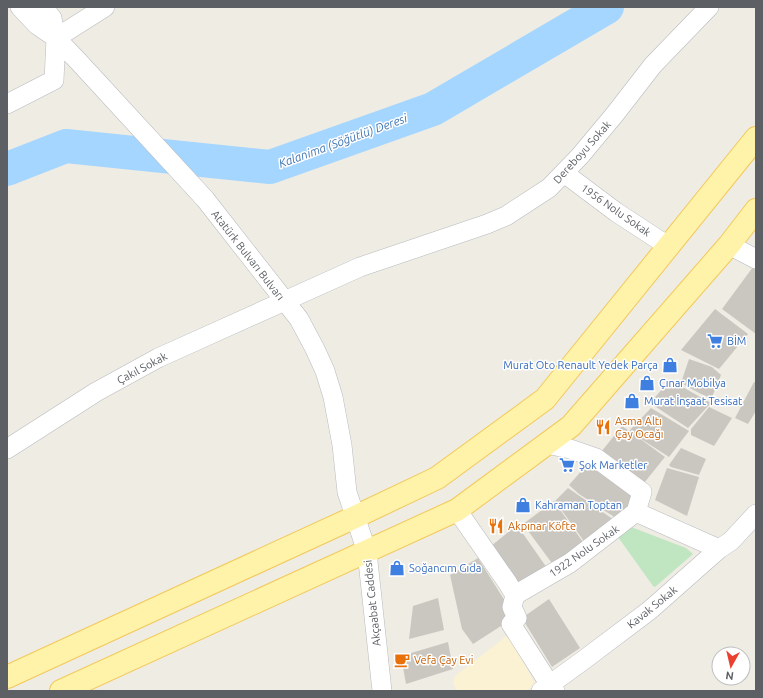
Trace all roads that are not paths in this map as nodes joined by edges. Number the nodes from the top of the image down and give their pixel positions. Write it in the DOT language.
graph roads {
  1 [pos="20,7"];
  2 [pos="43,7"];
  3 [pos="104,7"];
  4 [pos="709,7"];
  5 [pos="56,38"];
  6 [pos="7,104"];
  7 [pos="756,138"];
  8 [pos="564,173"];
  9 [pos="756,210"];
  10 [pos="729,245"];
  11 [pos="668,246"];
  12 [pos="756,259"];
  13 [pos="285,301"];
  14 [pos="547,444"];
  15 [pos="7,449"];
  16 [pos="457,510"];
  17 [pos="636,512"];
  18 [pos="756,514"];
  19 [pos="355,517"];
  20 [pos="719,549"];
  21 [pos="367,552"];
  22 [pos="515,596"];
  23 [pos="7,677"];
  24 [pos="548,689"];
  25 [pos="61,691"];
  26 [pos="382,691"];
  1 -- 5 [label="street, Atatürk Bulvarı Bulvarı"];
  2 -- 5 [label="street"];
  3 -- 5 [label="street"];
  4 -- 8 [label="street, Dereboyu Sokak"];
  5 -- 6 [label="street"];
  5 -- 13 [label="street, Atatürk Bulvarı Bulvarı"];
  7 -- 11 [label="main road"];
  8 -- 11 [label="street, 1956 Nolu Sokak"];
  8 -- 13 [label="street, Dereboyu Sokak"];
  9 -- 10 [label="main road"];
  10 -- 12 [label="street"];
  10 -- 14 [label="main road"];
  11 -- 19 [label="main road"];
  13 -- 15 [label="street, Çakıl Sokak"];
  13 -- 19 [label="street, Atatürk Bulvarı Bulvarı"];
  14 -- 16 [label="main road"];
  14 -- 17 [label="street"];
  16 -- 21 [label="main road"];
  16 -- 22 [label="street"];
  17 -- 20 [label="street"];
  17 -- 22 [label="street, 1922 Nolu Sokak"];
  18 -- 20 [label="street, Kavak Sokak"];
  19 -- 21 [label="street, Akçaabat Caddesi"];
  19 -- 23 [label="main road"];
  20 -- 24 [label="street, Kavak Sokak"];
  21 -- 25 [label="main road"];
  21 -- 26 [label="street, Akçaabat Caddesi"];
  22 -- 24 [label="street"];
}
